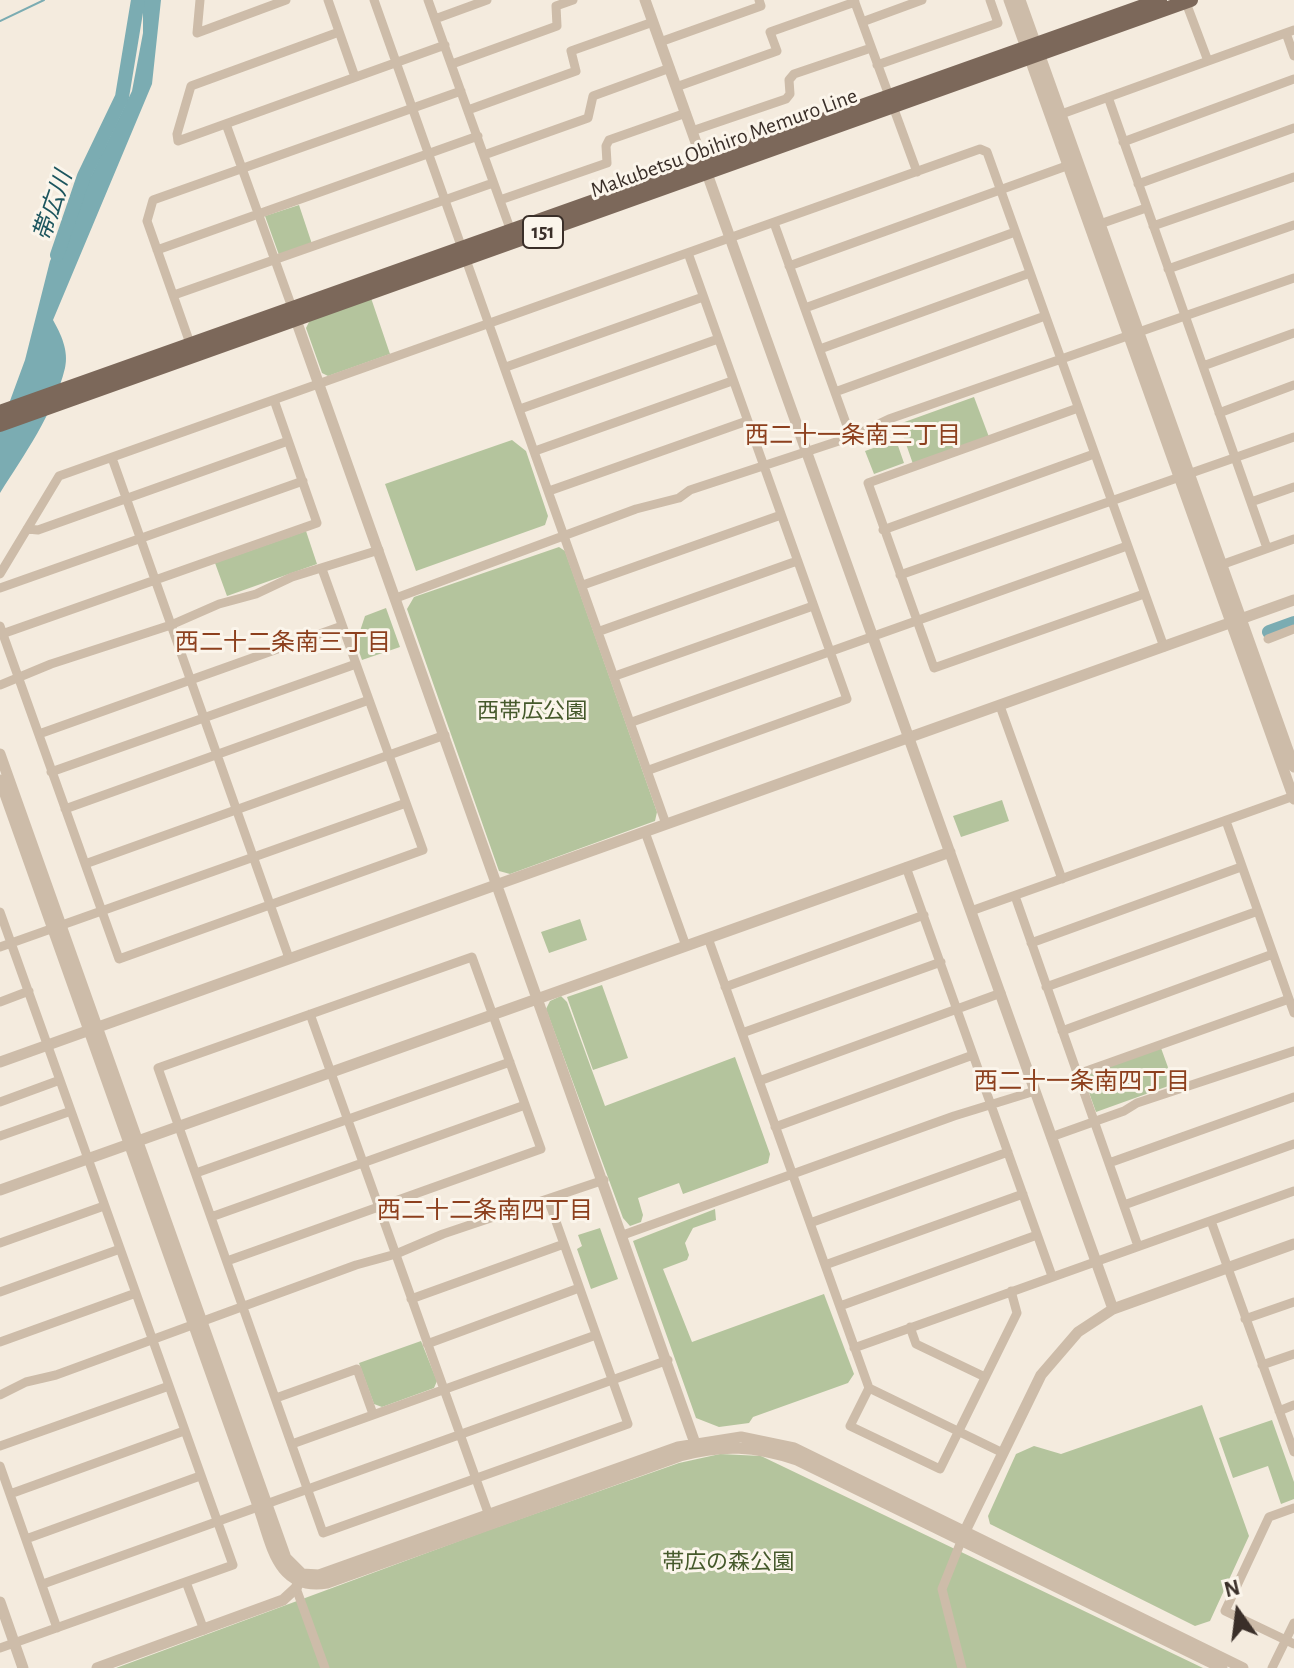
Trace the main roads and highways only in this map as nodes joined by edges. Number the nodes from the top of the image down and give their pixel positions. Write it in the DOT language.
graph roads {
  1 [pos="1160,0"];
  2 [pos="1188,1"];
  3 [pos="1032,51"];
  4 [pos="193,350"];
  5 [pos="0,412"];
  6 [pos="0,425"];
  1 -- 3 [label="main road, Makubetsu Obihiro Memuro Line / 151"];
  2 -- 3 [label="main road, Makubetsu Obihiro Memuro Line / 151"];
  3 -- 4 [label="main road, Makubetsu Obihiro Memuro Line / 151"];
  4 -- 5 [label="main road, Makubetsu Obihiro Memuro Line / 151"];
  4 -- 6 [label="main road, Makubetsu Obihiro Memuro Line / 151"];
}
